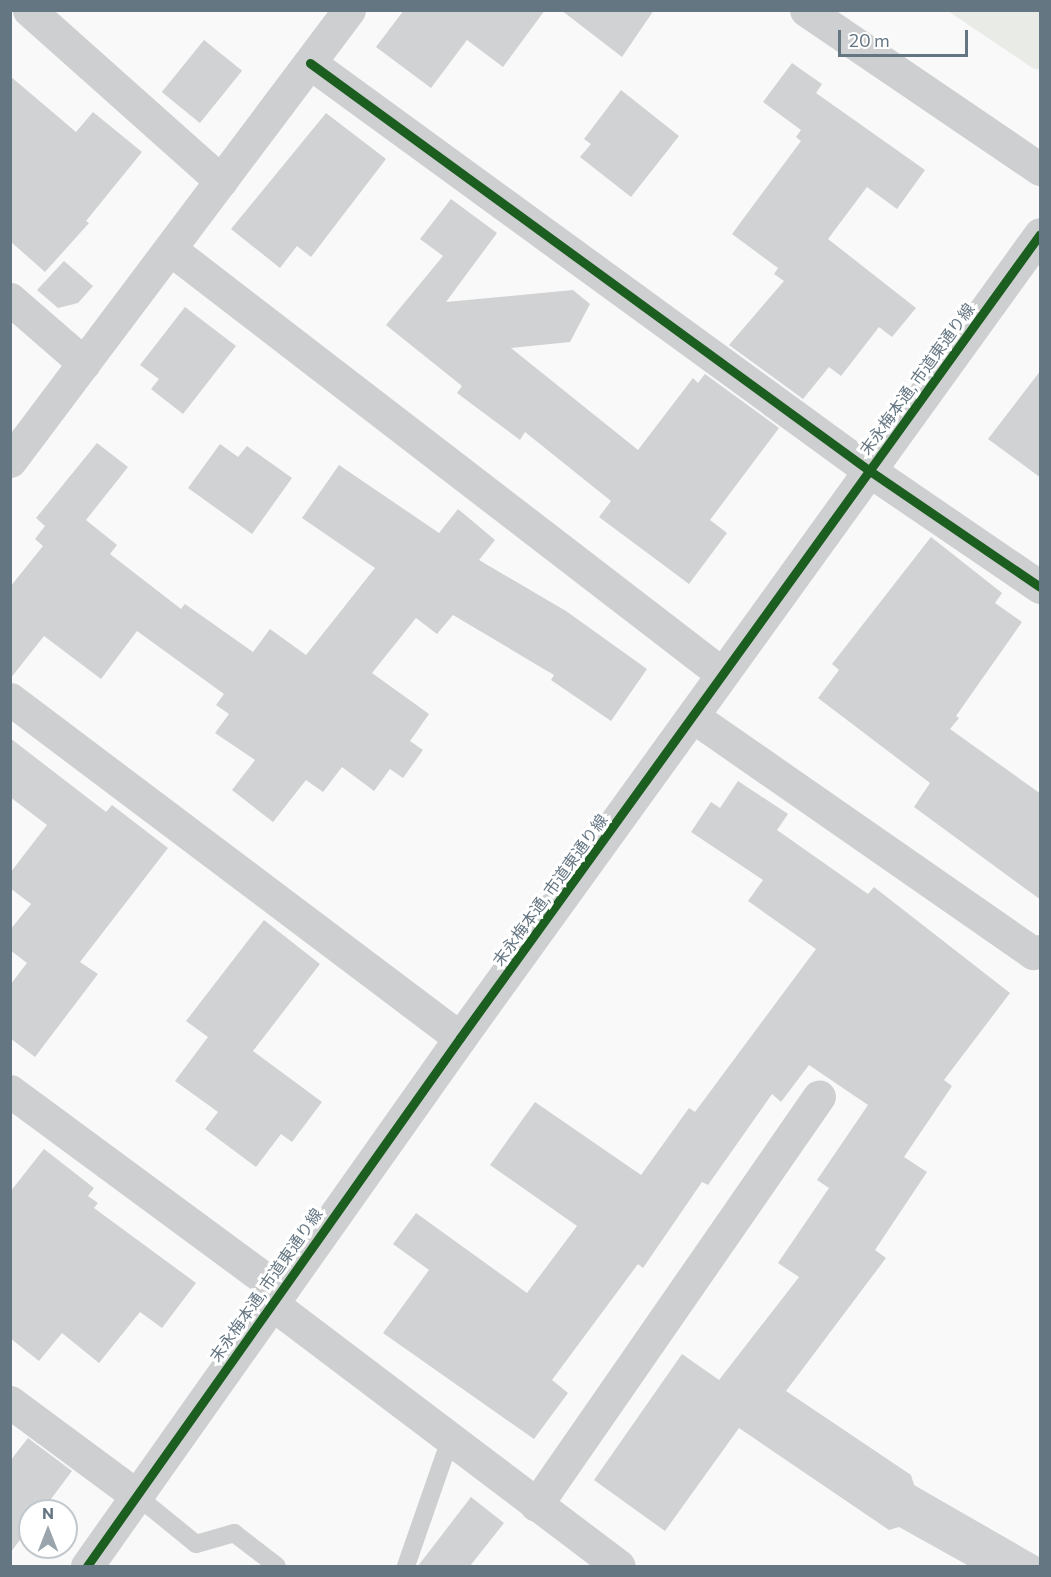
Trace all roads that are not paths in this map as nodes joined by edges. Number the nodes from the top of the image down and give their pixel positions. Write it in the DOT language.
graph roads {
  1 [pos="29,10"];
  2 [pos="349,10"];
  3 [pos="806,10"];
  4 [pos="310,63"];
  5 [pos="1041,169"];
  6 [pos="221,181"];
  7 [pos="1041,234"];
  8 [pos="170,249"];
  9 [pos="10,298"];
  10 [pos="84,363"];
  11 [pos="10,461"];
  12 [pos="870,471"];
  13 [pos="1041,587"];
  14 [pos="722,673"];
  15 [pos="10,699"];
  16 [pos="695,718"];
  17 [pos="1041,951"];
  18 [pos="460,1038"];
  19 [pos="10,1091"];
  20 [pos="819,1096"];
  21 [pos="276,1297"];
  22 [pos="10,1402"];
  23 [pos="450,1440"];
  24 [pos="137,1496"];
  25 [pos="536,1505"];
  26 [pos="96,1563"];
  27 [pos="277,1566"];
  28 [pos="406,1566"];
  29 [pos="618,1566"];
  1 -- 6 [label="street"];
  2 -- 4 [label="street"];
  3 -- 5 [label="street"];
  4 -- 6 [label="street"];
  4 -- 12 [label="street"];
  6 -- 8 [label="street"];
  7 -- 12 [label="street, 末永梅本通, 市道東通り線"];
  8 -- 10 [label="street"];
  8 -- 14 [label="street"];
  9 -- 10 [label="street"];
  10 -- 11 [label="street"];
  12 -- 13 [label="street"];
  12 -- 14 [label="street, 末永梅本通, 市道東通り線"];
  14 -- 16 [label="street, 末永梅本通, 市道東通り線"];
  15 -- 18 [label="street"];
  16 -- 17 [label="street"];
  16 -- 18 [label="street, 末永梅本通, 市道東通り線"];
  18 -- 21 [label="street, 末永梅本通, 市道東通り線"];
  19 -- 21 [label="street"];
  20 -- 25 [label="street"];
  21 -- 23 [label="street"];
  21 -- 24 [label="street, 末永梅本通, 市道東通り線"];
  22 -- 24 [label="street"];
  23 -- 25 [label="street"];
  23 -- 28 [label="lane"];
  24 -- 26 [label="street, 末永梅本通, 市道東通り線"];
  24 -- 27 [label="lane"];
  25 -- 29 [label="street"];
}
